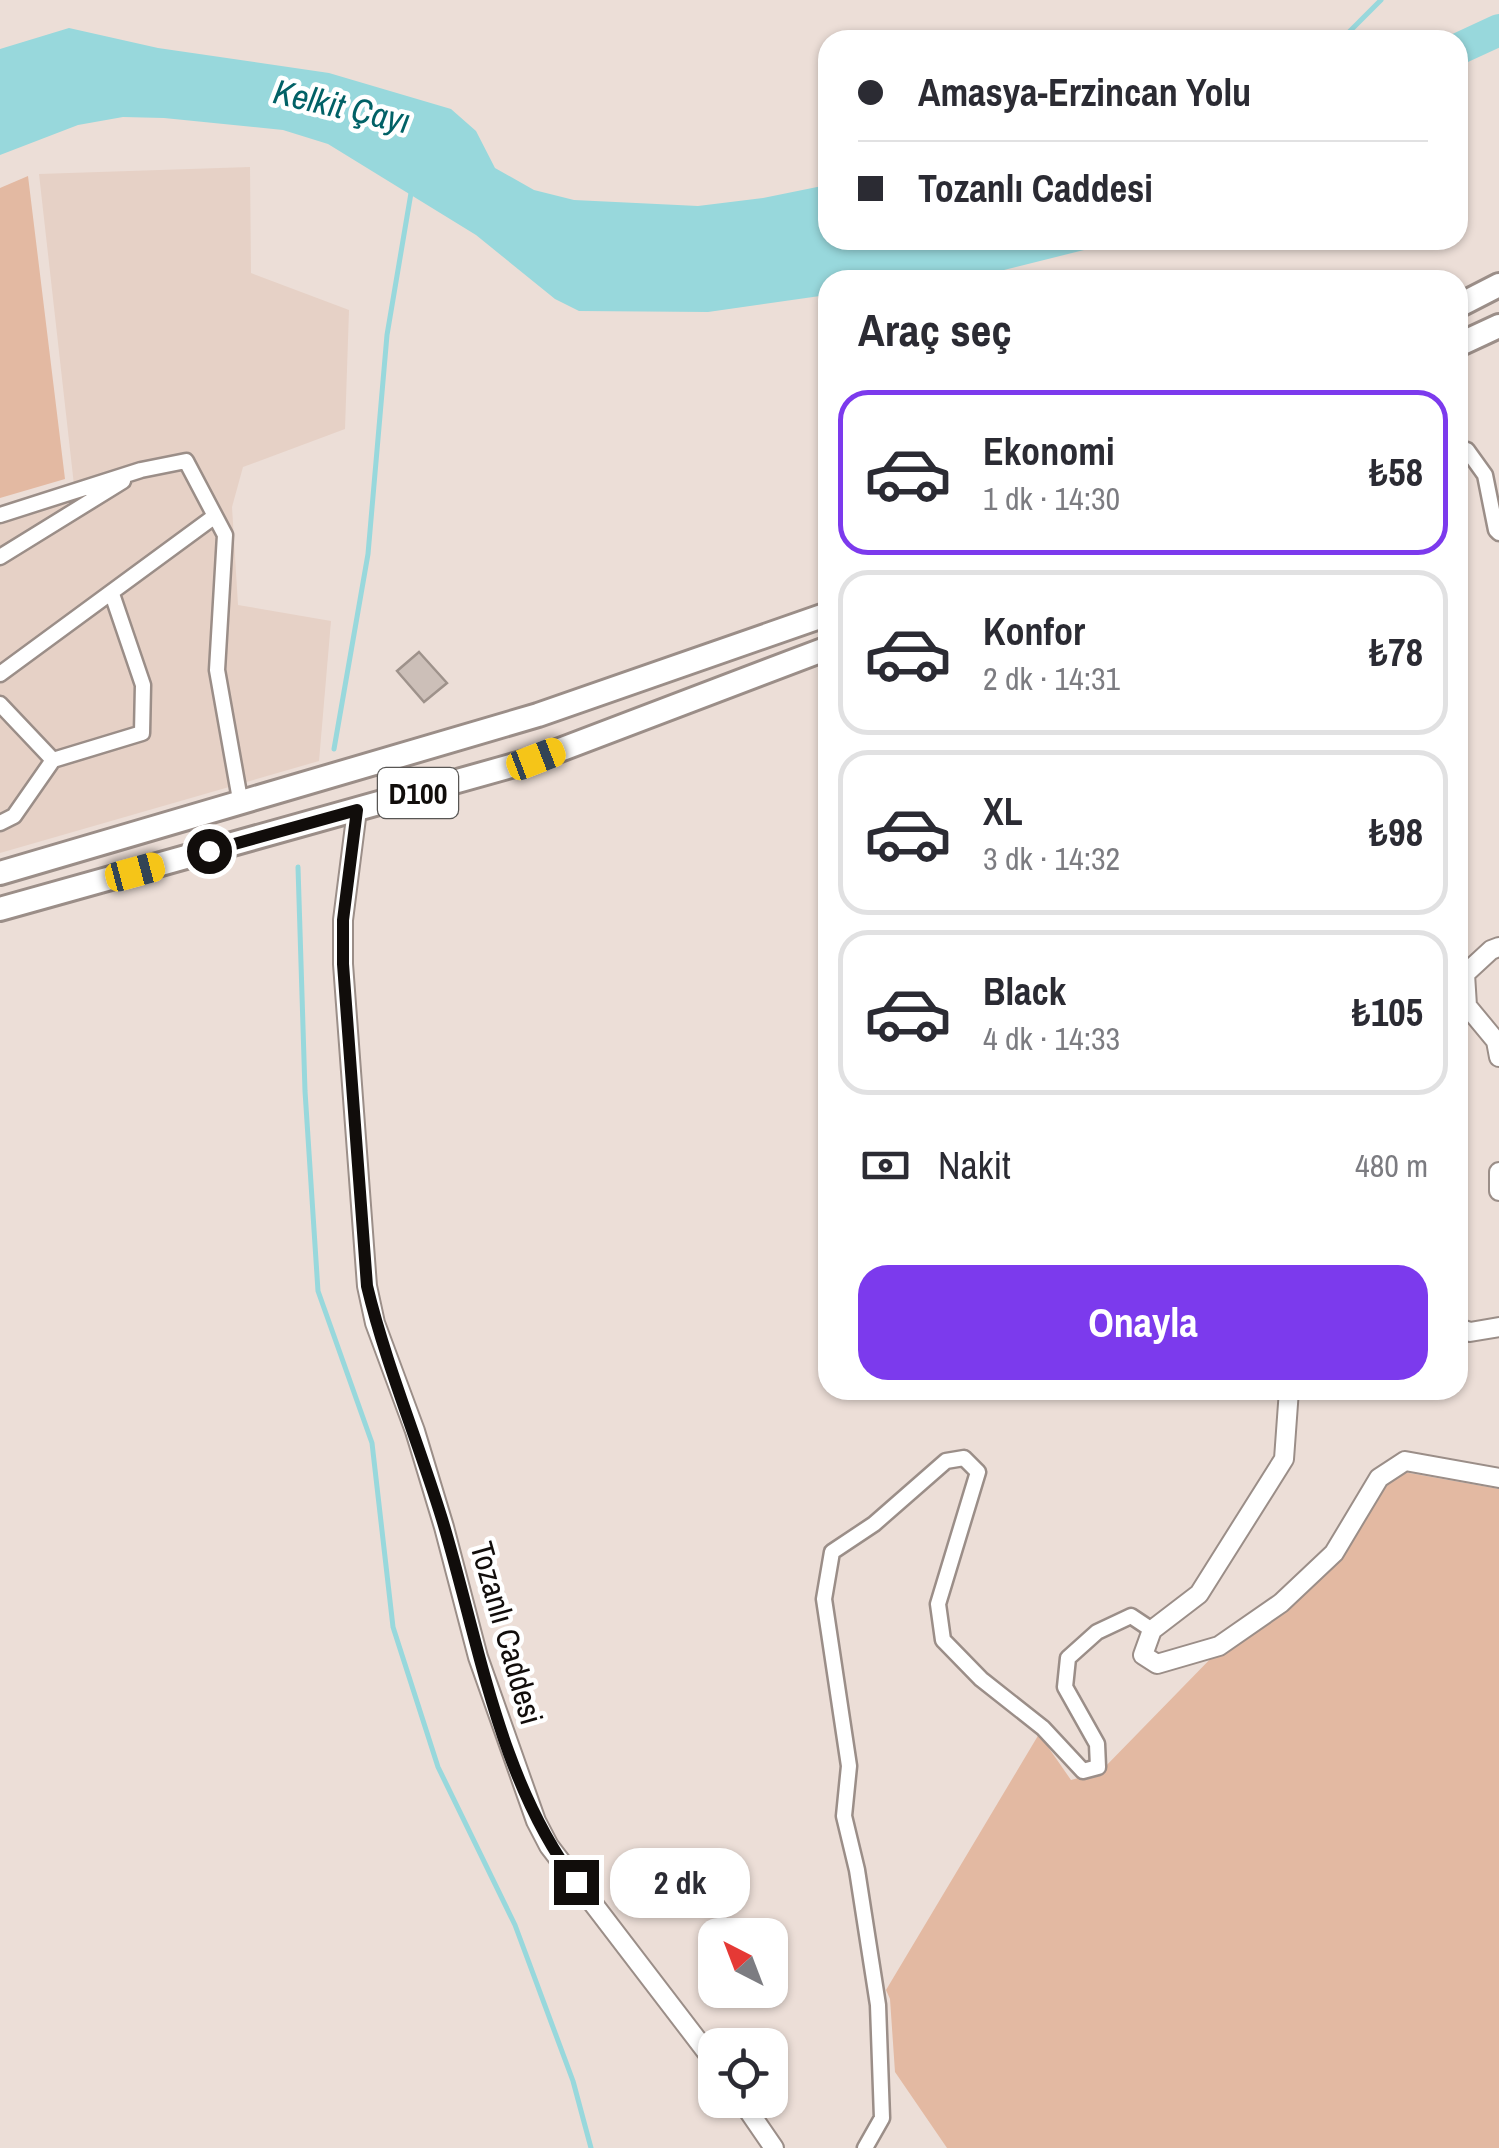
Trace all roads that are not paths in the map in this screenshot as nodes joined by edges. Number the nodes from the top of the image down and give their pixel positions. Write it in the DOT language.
graph roads {
  1 [pos="1499,285"];
  2 [pos="1468,301"];
  3 [pos="1499,326"];
  4 [pos="1468,341"];
  5 [pos="1468,451"];
  6 [pos="141,470"];
  7 [pos="0,515"];
  8 [pos="215,516"];
  9 [pos="1499,533"];
  10 [pos="0,557"];
  11 [pos="112,594"];
  12 [pos="818,617"];
  13 [pos="818,652"];
  14 [pos="0,674"];
  15 [pos="0,704"];
  16 [pos="53,760"];
  17 [pos="241,805"];
  18 [pos="357,810"];
  19 [pos="0,823"];
  20 [pos="7,868"];
  21 [pos="24,902"];
  22 [pos="0,909"];
  23 [pos="0,927"];
  24 [pos="1499,947"];
  25 [pos="1468,971"];
  26 [pos="1468,1007"];
  27 [pos="1499,1057"];
  28 [pos="1499,1172"];
  29 [pos="1499,1191"];
  30 [pos="1499,1327"];
  31 [pos="1468,1331"];
  32 [pos="1288,1400"];
  33 [pos="1499,1478"];
  34 [pos="1152,1630"];
  35 [pos="698,2041"];
  36 [pos="753,2118"];
  37 [pos="774,2148"];
  38 [pos="865,2148"];
  1 -- 2 [label="highway"];
  3 -- 4 [label="highway"];
  5 -- 9 [label="street"];
  6 -- 7 [label="street"];
  6 -- 8 [label="street"];
  6 -- 10 [label="street"];
  8 -- 11 [label="street"];
  8 -- 17 [label="street"];
  11 -- 14 [label="street"];
  11 -- 16 [label="street"];
  12 -- 17 [label="highway, D100"];
  13 -- 18 [label="highway, D100"];
  15 -- 16 [label="street"];
  16 -- 19 [label="street"];
  17 -- 20 [label="highway, D100"];
  18 -- 21 [label="highway, D100"];
  18 -- 35 [label="street, Tozanlı Caddesi"];
  21 -- 22 [label="highway, D100"];
  21 -- 23 [label="highway"];
  24 -- 25 [label="street"];
  26 -- 27 [label="street"];
  28 -- 29 [label="street"];
  30 -- 31 [label="street"];
  32 -- 34 [label="street"];
  33 -- 34 [label="street"];
  34 -- 38 [label="street"];
  36 -- 37 [label="street"];
}
